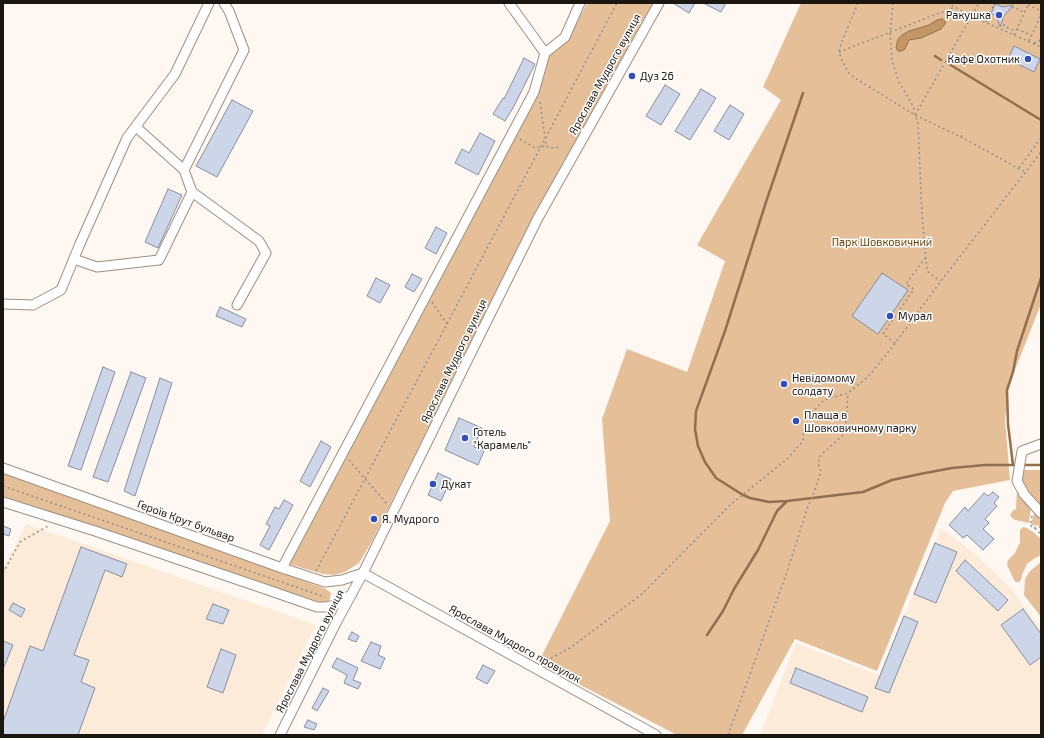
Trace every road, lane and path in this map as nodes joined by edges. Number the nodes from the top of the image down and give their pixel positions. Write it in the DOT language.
graph roads {
  1 [pos="209,3"];
  2 [pos="224,3"];
  3 [pos="509,3"];
  4 [pos="580,3"];
  5 [pos="617,3"];
  6 [pos="659,3"];
  7 [pos="858,3"];
  8 [pos="893,3"];
  9 [pos="947,3"];
  10 [pos="979,3"];
  11 [pos="1031,3"];
  12 [pos="994,4"];
  13 [pos="1028,5"];
  14 [pos="955,7"];
  15 [pos="1012,8"];
  16 [pos="1041,11"];
  17 [pos="1025,13"];
  18 [pos="1041,15"];
  19 [pos="971,16"];
  20 [pos="986,22"];
  21 [pos="1002,29"];
  22 [pos="1017,30"];
  23 [pos="890,33"];
  24 [pos="1014,35"];
  25 [pos="1031,35"];
  26 [pos="1041,40"];
  27 [pos="1028,41"];
  28 [pos="1034,43"];
  29 [pos="1041,47"];
  30 [pos="839,52"];
  31 [pos="545,53"];
  32 [pos="534,92"];
  33 [pos="915,114"];
  34 [pos="136,127"];
  35 [pos="963,133"];
  36 [pos="511,134"];
  37 [pos="546,137"];
  38 [pos="961,137"];
  39 [pos="1041,138"];
  40 [pos="546,146"];
  41 [pos="560,147"];
  42 [pos="540,148"];
  43 [pos="1041,152"];
  44 [pos="1019,168"];
  45 [pos="184,170"];
  46 [pos="1026,172"];
  47 [pos="192,192"];
  48 [pos="926,257"];
  49 [pos="74,259"];
  50 [pos="941,281"];
  51 [pos="426,294"];
  52 [pos="3,304"];
  53 [pos="237,306"];
  54 [pos="447,324"];
  55 [pos="896,343"];
  56 [pos="848,393"];
  57 [pos="1041,444"];
  58 [pos="342,453"];
  59 [pos="3,468"];
  60 [pos="365,478"];
  61 [pos="3,486"];
  62 [pos="3,502"];
  63 [pos="1038,510"];
  64 [pos="74,511"];
  65 [pos="393,511"];
  66 [pos="59,519"];
  67 [pos="1034,528"];
  68 [pos="1041,528"];
  69 [pos="1041,535"];
  70 [pos="282,568"];
  71 [pos="3,573"];
  72 [pos="363,573"];
  73 [pos="312,578"];
  74 [pos="353,593"];
  75 [pos="325,597"];
  76 [pos="533,667"];
  77 [pos="651,734"];
  78 [pos="280,735"];
  79 [pos="728,735"];
  1 -- 34 [label="street"];
  2 -- 45 [label="street"];
  3 -- 31 [label="street"];
  4 -- 31 [label="street"];
  5 -- 37 [label="path"];
  6 -- 65 [label="street, Ярослава Мудрого вулиця"];
  7 -- 30 [label="path"];
  8 -- 23 [label="path"];
  9 -- 14 [label="path"];
  10 -- 19 [label="path"];
  11 -- 13 [label="path"];
  12 -- 20 [label="path"];
  13 -- 16 [label="path"];
  13 -- 17 [label="path"];
  14 -- 19 [label="path"];
  14 -- 23 [label="path"];
  15 -- 17 [label="path"];
  17 -- 22 [label="path"];
  18 -- 25 [label="path"];
  19 -- 20 [label="path"];
  19 -- 33 [label="path"];
  20 -- 21 [label="path"];
  21 -- 22 [label="path"];
  21 -- 24 [label="path"];
  22 -- 24 [label="path"];
  22 -- 25 [label="path"];
  23 -- 30 [label="path"];
  23 -- 33 [label="path"];
  24 -- 27 [label="path"];
  25 -- 27 [label="path"];
  26 -- 28 [label="path"];
  27 -- 28 [label="path"];
  28 -- 29 [label="path"];
  30 -- 33 [label="path"];
  31 -- 32 [label="street"];
  32 -- 36 [label="street"];
  32 -- 37 [label="path"];
  33 -- 38 [label="path"];
  33 -- 48 [label="path"];
  34 -- 45 [label="street"];
  34 -- 49 [label="street"];
  35 -- 38 [label="path"];
  36 -- 42 [label="path"];
  36 -- 51 [label="street"];
  37 -- 40 [label="path"];
  37 -- 42 [label="path"];
  38 -- 44 [label="path"];
  39 -- 44 [label="path"];
  40 -- 41 [label="path"];
  40 -- 42 [label="path"];
  42 -- 54 [label="path"];
  43 -- 46 [label="path"];
  44 -- 46 [label="path"];
  45 -- 47 [label="street"];
  46 -- 50 [label="path"];
  47 -- 49 [label="street"];
  47 -- 53 [label="street"];
  48 -- 50 [label="path"];
  48 -- 55 [label="path"];
  49 -- 52 [label="street"];
  50 -- 55 [label="path"];
  51 -- 54 [label="path"];
  51 -- 58 [label="street"];
  54 -- 60 [label="path"];
  55 -- 56 [label="path"];
  56 -- 76 [label="path"];
  56 -- 79 [label="path"];
  57 -- 63 [label="street"];
  58 -- 60 [label="path"];
  58 -- 70 [label="street"];
  59 -- 70 [label="street, Героїв Крут бульвар"];
  60 -- 65 [label="path"];
  60 -- 73 [label="path"];
  61 -- 64 [label="path"];
  62 -- 66 [label="street"];
  63 -- 67 [label="path"];
  64 -- 66 [label="path"];
  64 -- 75 [label="path"];
  65 -- 72 [label="street, Ярослава Мудрого вулиця"];
  66 -- 71 [label="path"];
  66 -- 74 [label="street"];
  67 -- 68 [label="path"];
  67 -- 69 [label="path"];
  70 -- 73 [label="street, Героїв Крут бульвар"];
  72 -- 73 [label="street, Героїв Крут бульвар"];
  72 -- 74 [label="street, Ярослава Мудрого вулиця"];
  72 -- 76 [label="street, Ярослава Мудрого провулок"];
  74 -- 78 [label="street, Ярослава Мудрого вулиця"];
  76 -- 77 [label="street, Ярослава Мудрого провулок"];
}
